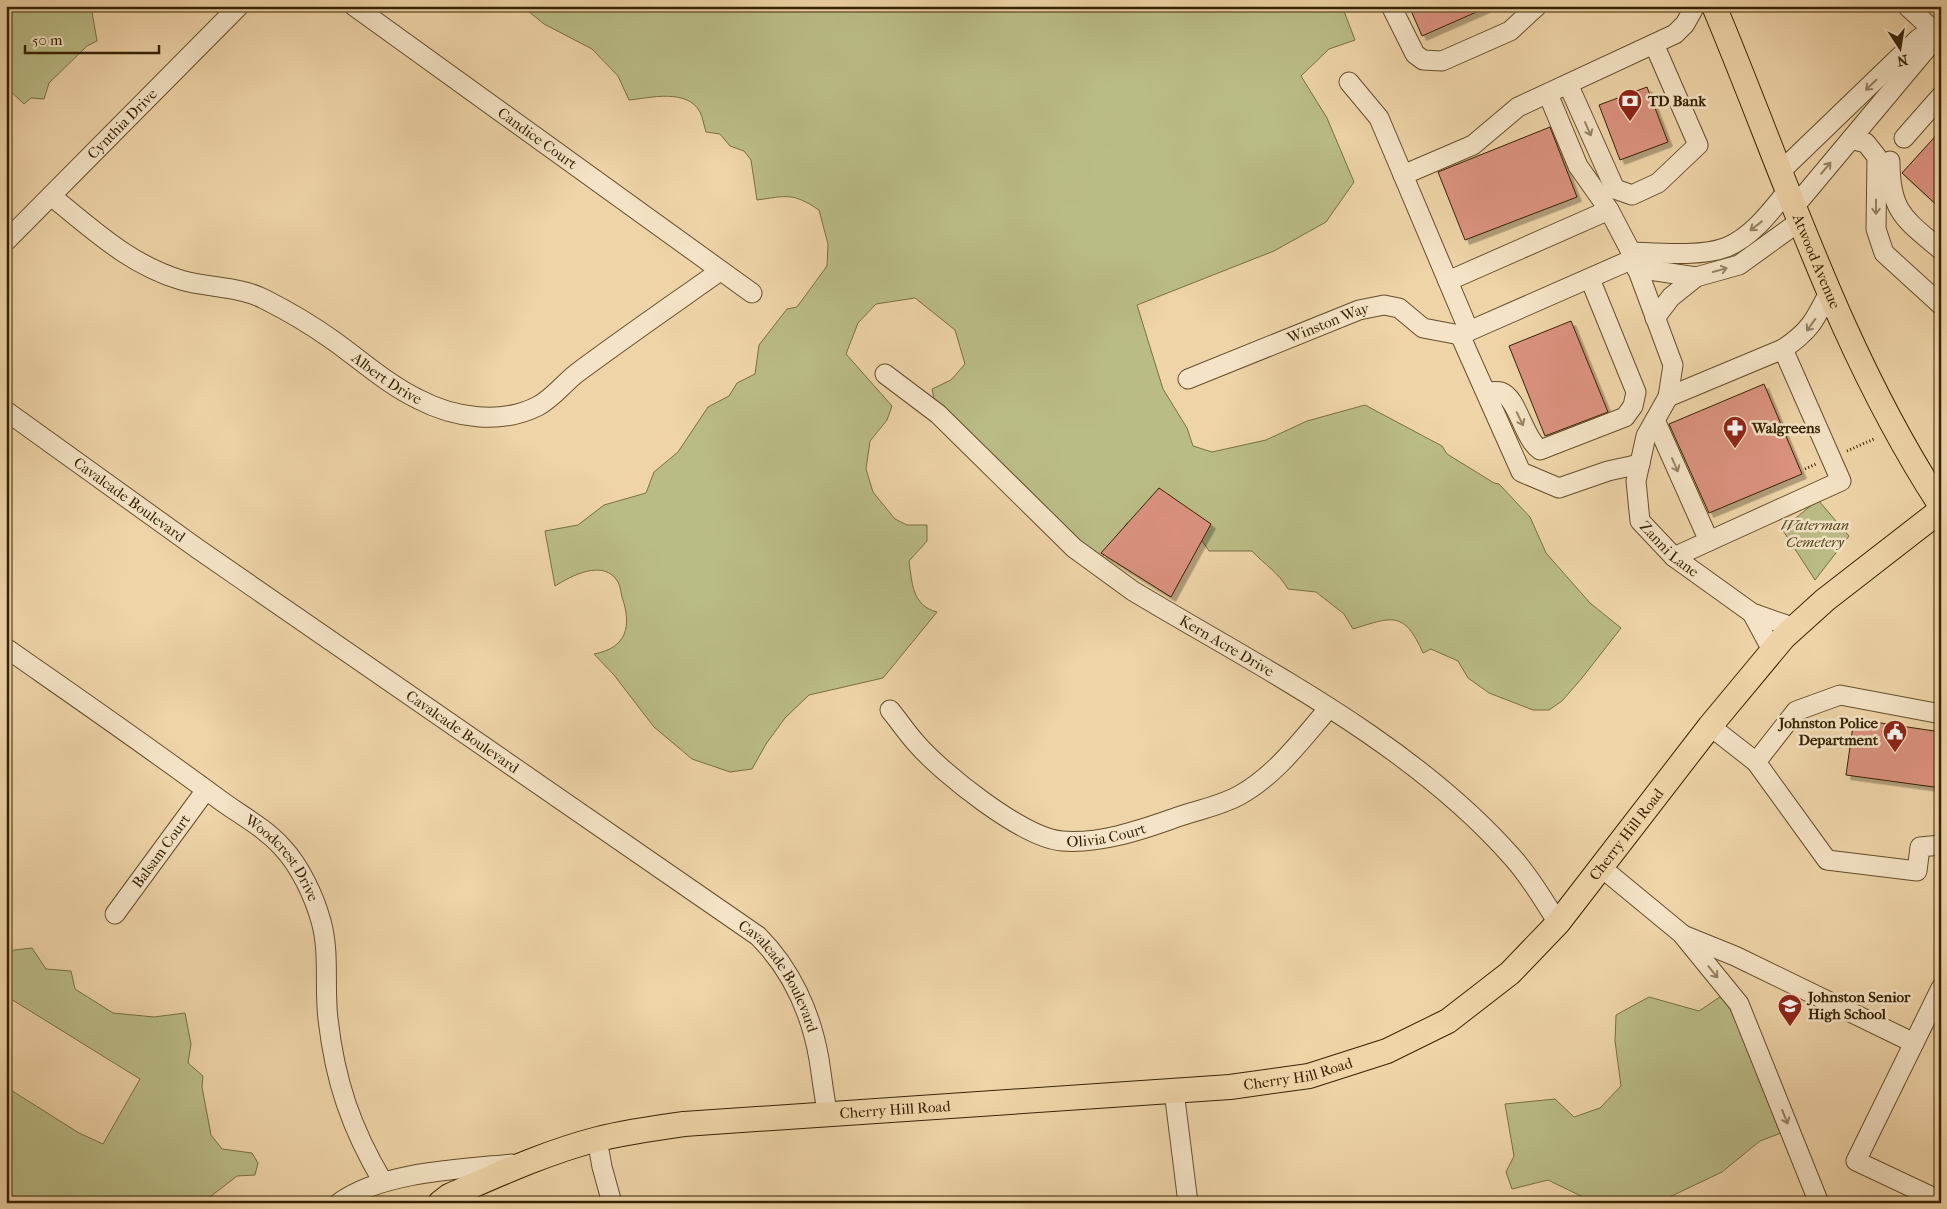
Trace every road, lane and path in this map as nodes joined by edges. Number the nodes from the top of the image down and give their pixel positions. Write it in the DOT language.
graph roads {
  1 [pos="239,6"];
  2 [pos="354,6"];
  3 [pos="1391,6"];
  4 [pos="1696,6"];
  5 [pos="1714,6"];
  6 [pos="1907,6"];
  7 [pos="1534,7"];
  8 [pos="1937,26"];
  9 [pos="1654,44"];
  10 [pos="1349,82"];
  11 [pos="1568,84"];
  12 [pos="1548,94"];
  13 [pos="1941,96"];
  14 [pos="1844,111"];
  15 [pos="1856,132"];
  16 [pos="1904,138"];
  17 [pos="1403,175"];
  18 [pos="51,196"];
  19 [pos="1791,197"];
  20 [pos="1608,210"];
  21 [pos="6,241"];
  22 [pos="1941,250"];
  23 [pos="1633,260"];
  24 [pos="720,271"];
  25 [pos="1696,277"];
  26 [pos="1590,279"];
  27 [pos="1448,281"];
  28 [pos="1829,292"];
  29 [pos="752,293"];
  30 [pos="1941,305"];
  31 [pos="1655,318"];
  32 [pos="1465,333"];
  33 [pos="1783,349"];
  34 [pos="885,374"];
  35 [pos="1188,378"];
  36 [pos="1486,392"];
  37 [pos="1668,396"];
  38 [pos="6,411"];
  39 [pos="1655,420"];
  40 [pos="1640,464"];
  41 [pos="1941,506"];
  42 [pos="1941,510"];
  43 [pos="1709,541"];
  44 [pos="1674,557"];
  45 [pos="1752,613"];
  46 [pos="1795,628"];
  47 [pos="1772,652"];
  48 [pos="8,655"];
  49 [pos="1329,708"];
  50 [pos="890,710"];
  51 [pos="1941,714"];
  52 [pos="1710,726"];
  53 [pos="1756,762"];
  54 [pos="206,790"];
  55 [pos="1941,845"];
  56 [pos="1602,868"];
  57 [pos="115,914"];
  58 [pos="1558,924"];
  59 [pos="1682,934"];
  60 [pos="1941,988"];
  61 [pos="1914,1043"];
  62 [pos="1174,1091"];
  63 [pos="828,1116"];
  64 [pos="597,1139"];
  65 [pos="533,1161"];
  66 [pos="383,1182"];
  67 [pos="1941,1201"];
  68 [pos="339,1203"];
  69 [pos="440,1203"];
  70 [pos="612,1203"];
  71 [pos="1188,1203"];
  72 [pos="1819,1203"];
  1 -- 18 [label="street, Cynthia Drive"];
  2 -- 24 [label="street, Candice Court"];
  3 -- 7 [label="street"];
  4 -- 9 [label="street"];
  5 -- 19 [label="main road, Atwood Avenue"];
  6 -- 8 [label="street"];
  8 -- 14 [label="street, one-way"];
  8 -- 15 [label="street"];
  9 -- 11 [label="street"];
  11 -- 9 [label="street, one-way"];
  10 -- 17 [label="street"];
  11 -- 12 [label="street"];
  12 -- 17 [label="street"];
  12 -- 20 [label="street, Zanni Lane"];
  13 -- 16 [label="street"];
  14 -- 15 [label="street"];
  14 -- 19 [label="street"];
  19 -- 15 [label="street, one-way"];
  15 -- 22 [label="street"];
  15 -- 30 [label="street, one-way"];
  17 -- 27 [label="street"];
  18 -- 21 [label="street, Cynthia Drive"];
  18 -- 24 [label="street, Albert Drive"];
  19 -- 23 [label="street, one-way"];
  25 -- 19 [label="street, one-way"];
  19 -- 28 [label="main road, Atwood Avenue"];
  20 -- 23 [label="street, Zanni Lane"];
  20 -- 27 [label="street"];
  23 -- 25 [label="street"];
  23 -- 26 [label="street"];
  23 -- 31 [label="street, Zanni Lane"];
  24 -- 29 [label="street"];
  25 -- 31 [label="street"];
  26 -- 32 [label="street"];
  36 -- 26 [label="street, one-way"];
  27 -- 32 [label="street"];
  28 -- 33 [label="street, one-way"];
  28 -- 41 [label="main road, Atwood Avenue"];
  31 -- 37 [label="street, Zanni Lane"];
  32 -- 35 [label="street, Winston Way"];
  32 -- 36 [label="street"];
  33 -- 37 [label="street"];
  33 -- 43 [label="street"];
  34 -- 49 [label="street, Kern Acre Drive"];
  36 -- 40 [label="street"];
  37 -- 39 [label="street, Zanni Lane"];
  38 -- 63 [label="street, Cavalcade Boulevard"];
  39 -- 40 [label="street, Zanni Lane"];
  39 -- 43 [label="street, one-way"];
  40 -- 44 [label="street, Zanni Lane"];
  42 -- 46 [label="main road, Cherry Hill Road"];
  43 -- 44 [label="street"];
  44 -- 45 [label="street, Zanni Lane"];
  45 -- 46 [label="street, Zanni Lane"];
  45 -- 47 [label="street, Zanni Lane"];
  46 -- 47 [label="main road, Cherry Hill Road"];
  47 -- 52 [label="main road, Cherry Hill Road"];
  48 -- 54 [label="street, Woodcrest Drive"];
  49 -- 50 [label="street, Olivia Court"];
  49 -- 58 [label="street, Kern Acre Drive"];
  51 -- 53 [label="street"];
  52 -- 53 [label="street"];
  52 -- 56 [label="main road, Cherry Hill Road"];
  53 -- 55 [label="street"];
  54 -- 57 [label="street, Balsam Court"];
  54 -- 66 [label="street, Woodcrest Drive"];
  56 -- 58 [label="main road, Cherry Hill Road"];
  56 -- 59 [label="street"];
  58 -- 62 [label="main road, Cherry Hill Road"];
  59 -- 61 [label="street"];
  59 -- 72 [label="street, one-way"];
  60 -- 61 [label="street"];
  61 -- 67 [label="street"];
  62 -- 63 [label="main road, Cherry Hill Road"];
  62 -- 71 [label="street"];
  63 -- 64 [label="main road, Cherry Hill Road"];
  64 -- 65 [label="main road, Cherry Hill Road"];
  64 -- 70 [label="street"];
  65 -- 66 [label="street"];
  65 -- 69 [label="main road, Cherry Hill Road"];
  66 -- 68 [label="street"];
}
